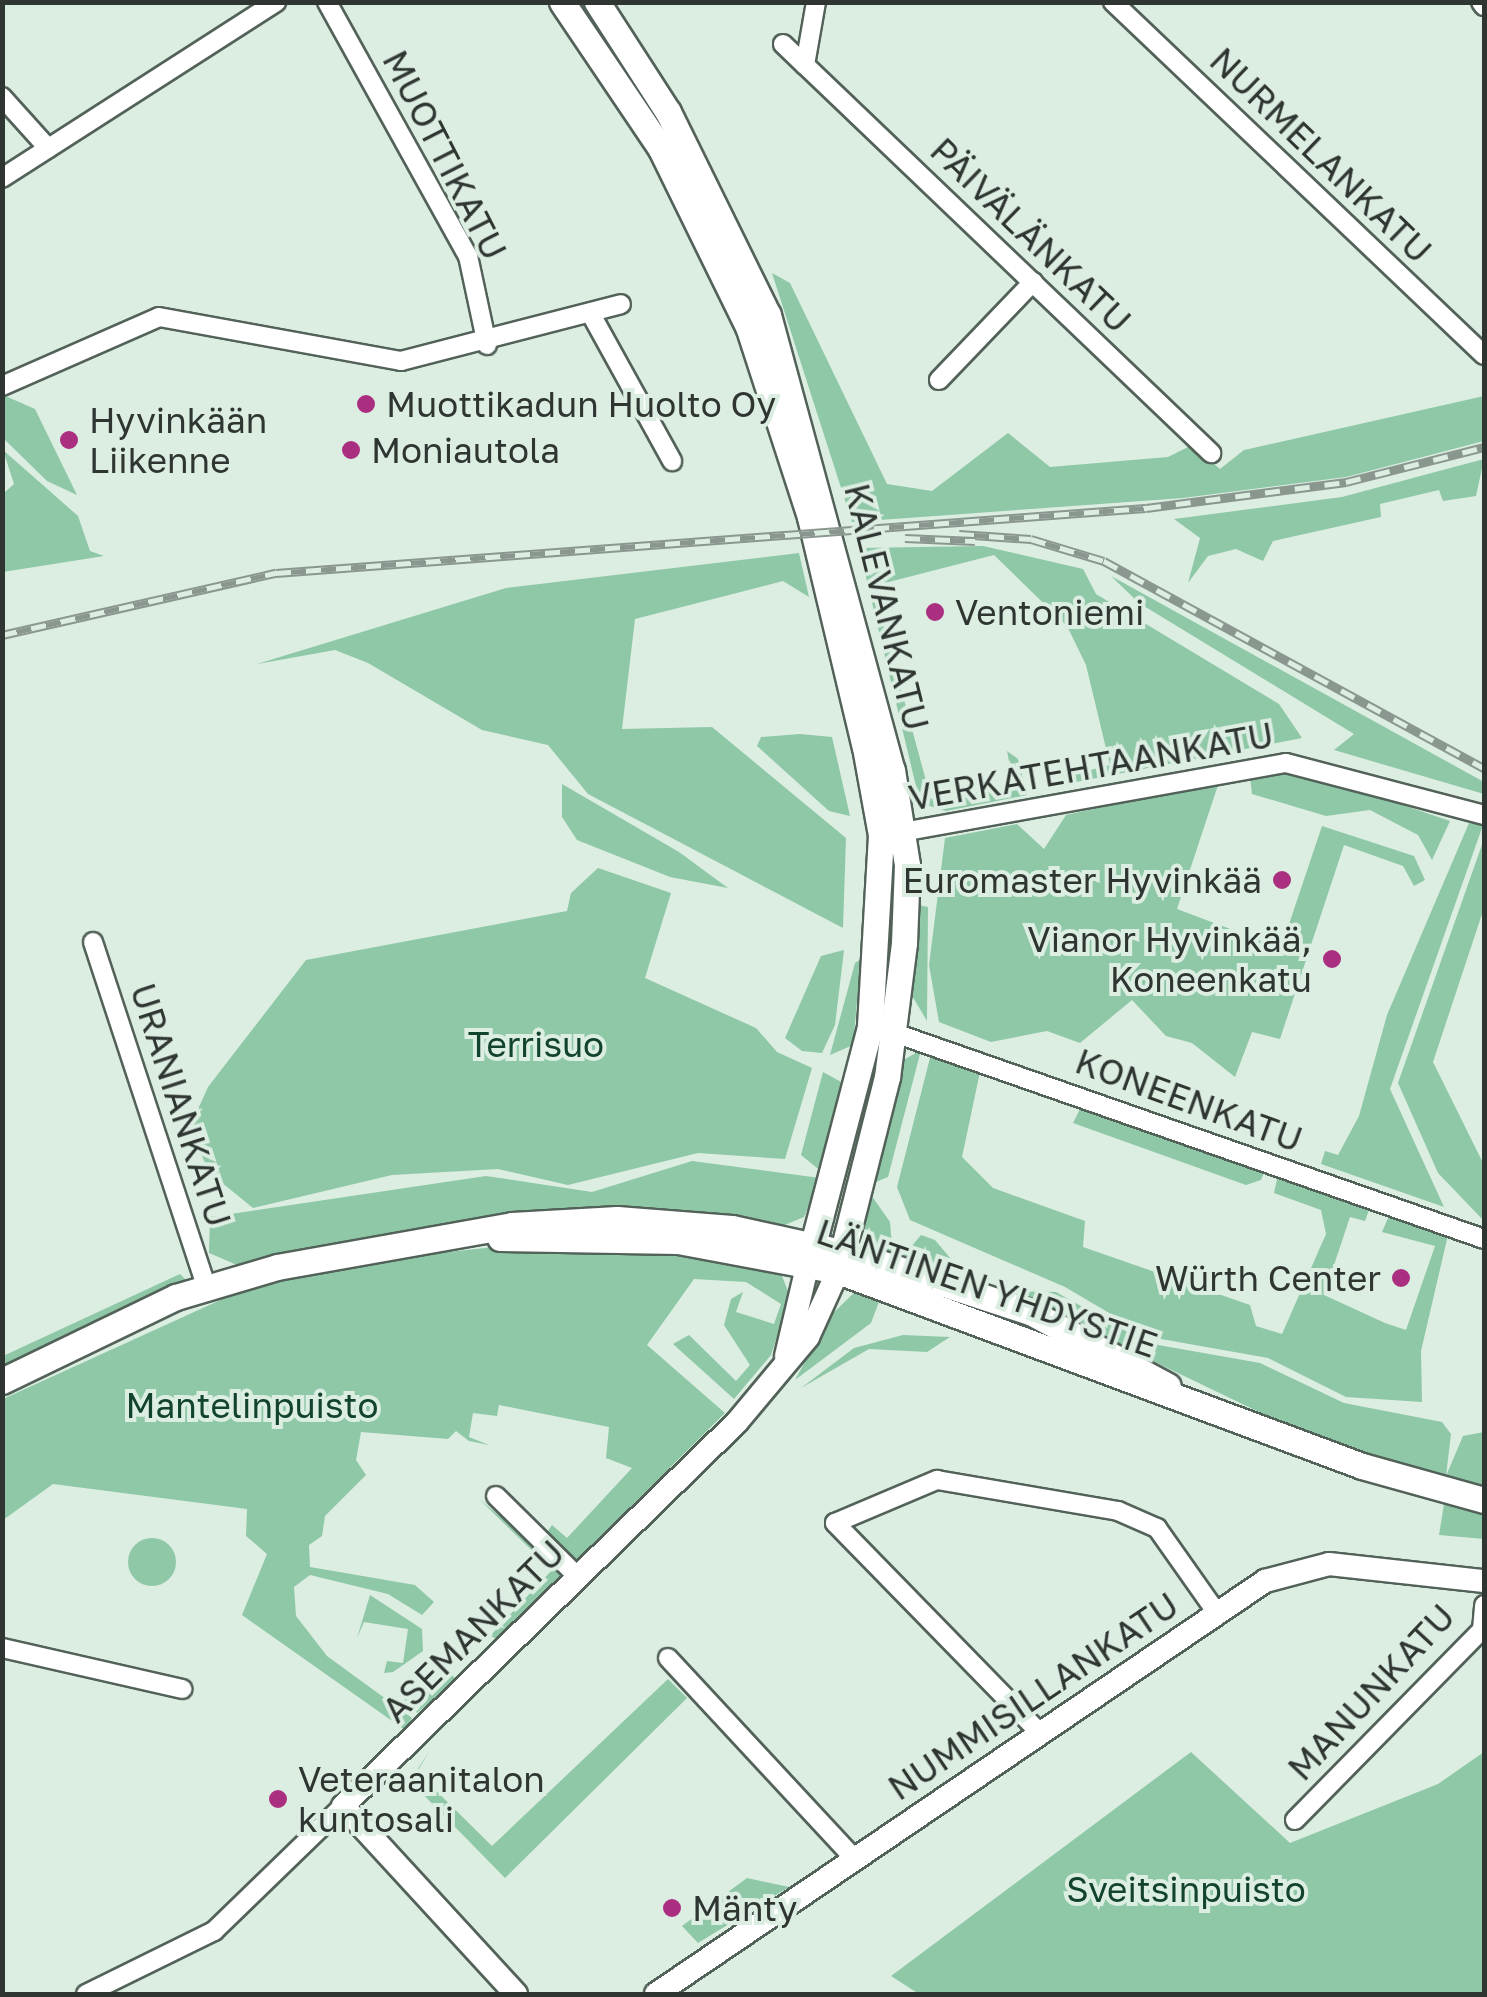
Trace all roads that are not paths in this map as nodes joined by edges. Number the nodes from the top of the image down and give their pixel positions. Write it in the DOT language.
graph roads {
  1 [pos="276,2"];
  2 [pos="327,2"];
  3 [pos="562,2"];
  4 [pos="597,2"];
  5 [pos="816,2"];
  6 [pos="1113,2"];
  7 [pos="252,9"];
  8 [pos="783,44"];
  9 [pos="805,65"];
  10 [pos="2,97"];
  11 [pos="48,148"];
  12 [pos="2,178"];
  13 [pos="1033,282"];
  14 [pos="621,304"];
  15 [pos="592,316"];
  16 [pos="487,345"];
  17 [pos="1484,355"];
  18 [pos="939,380"];
  19 [pos="2,386"];
  20 [pos="1212,453"];
  21 [pos="672,461"];
  22 [pos="1484,815"];
  23 [pos="892,834"];
  24 [pos="93,942"];
  25 [pos="882,1030"];
  26 [pos="1484,1239"];
  27 [pos="810,1254"];
  28 [pos="840,1261"];
  29 [pos="207,1288"];
  30 [pos="786,1356"];
  31 [pos="2,1381"];
  32 [pos="496,1496"];
  33 [pos="1484,1500"];
  34 [pos="578,1577"];
  35 [pos="1484,1580"];
  36 [pos="1484,1604"];
  37 [pos="1217,1614"];
  38 [pos="2,1648"];
  39 [pos="668,1658"];
  40 [pos="182,1689"];
  41 [pos="1041,1734"];
  42 [pos="343,1806"];
  43 [pos="1295,1820"];
  44 [pos="856,1859"];
  45 [pos="512,1986"];
  46 [pos="86,1994"];
  47 [pos="533,1994"];
  48 [pos="656,1994"];
  1 -- 7 [label="street"];
  2 -- 16 [label="street, MUOTTIKATU"];
  3 -- 23 [label="main road, KALEVANKATU"];
  4 -- 23 [label="main road, KALEVANKATU"];
  5 -- 9 [label="street"];
  6 -- 17 [label="street, NURMELANKATU"];
  7 -- 11 [label="street"];
  8 -- 9 [label="street, PÄIVÄLÄNKATU"];
  9 -- 13 [label="street, PÄIVÄLÄNKATU"];
  10 -- 11 [label="street"];
  11 -- 12 [label="street"];
  13 -- 18 [label="street"];
  13 -- 20 [label="street, PÄIVÄLÄNKATU"];
  14 -- 15 [label="street"];
  15 -- 16 [label="street"];
  15 -- 21 [label="street"];
  16 -- 19 [label="street"];
  22 -- 23 [label="street, VERKATEHTAANKATU"];
  23 -- 25 [label="main road, KALEVANKATU"];
  24 -- 29 [label="street, URANIANKATU"];
  25 -- 26 [label="street, KONEENKATU"];
  25 -- 27 [label="main road, KALEVANKATU"];
  25 -- 28 [label="main road, KALEVANKATU"];
  27 -- 28 [label="main road, LÄNTINEN YHDYSTIE"];
  27 -- 29 [label="main road, LÄNTINEN YHDYSTIE"];
  27 -- 30 [label="street, ASEMANKATU"];
  28 -- 30 [label="street, ASEMANKATU"];
  28 -- 33 [label="main road, LÄNTINEN YHDYSTIE"];
  29 -- 31 [label="main road, LÄNTINEN YHDYSTIE"];
  30 -- 34 [label="street, ASEMANKATU"];
  32 -- 34 [label="street"];
  34 -- 42 [label="street, ASEMANKATU"];
  35 -- 37 [label="street, NUMMISILLANKATU"];
  36 -- 43 [label="street, MANUNKATU"];
  37 -- 41 [label="street, NUMMISILLANKATU"];
  37 -- 41 [label="street"];
  38 -- 40 [label="street"];
  39 -- 44 [label="street"];
  41 -- 44 [label="street, NUMMISILLANKATU"];
  42 -- 45 [label="street"];
  42 -- 46 [label="street, ASEMANKATU"];
  44 -- 48 [label="street, NUMMISILLANKATU"];
  45 -- 47 [label="street"];
}
